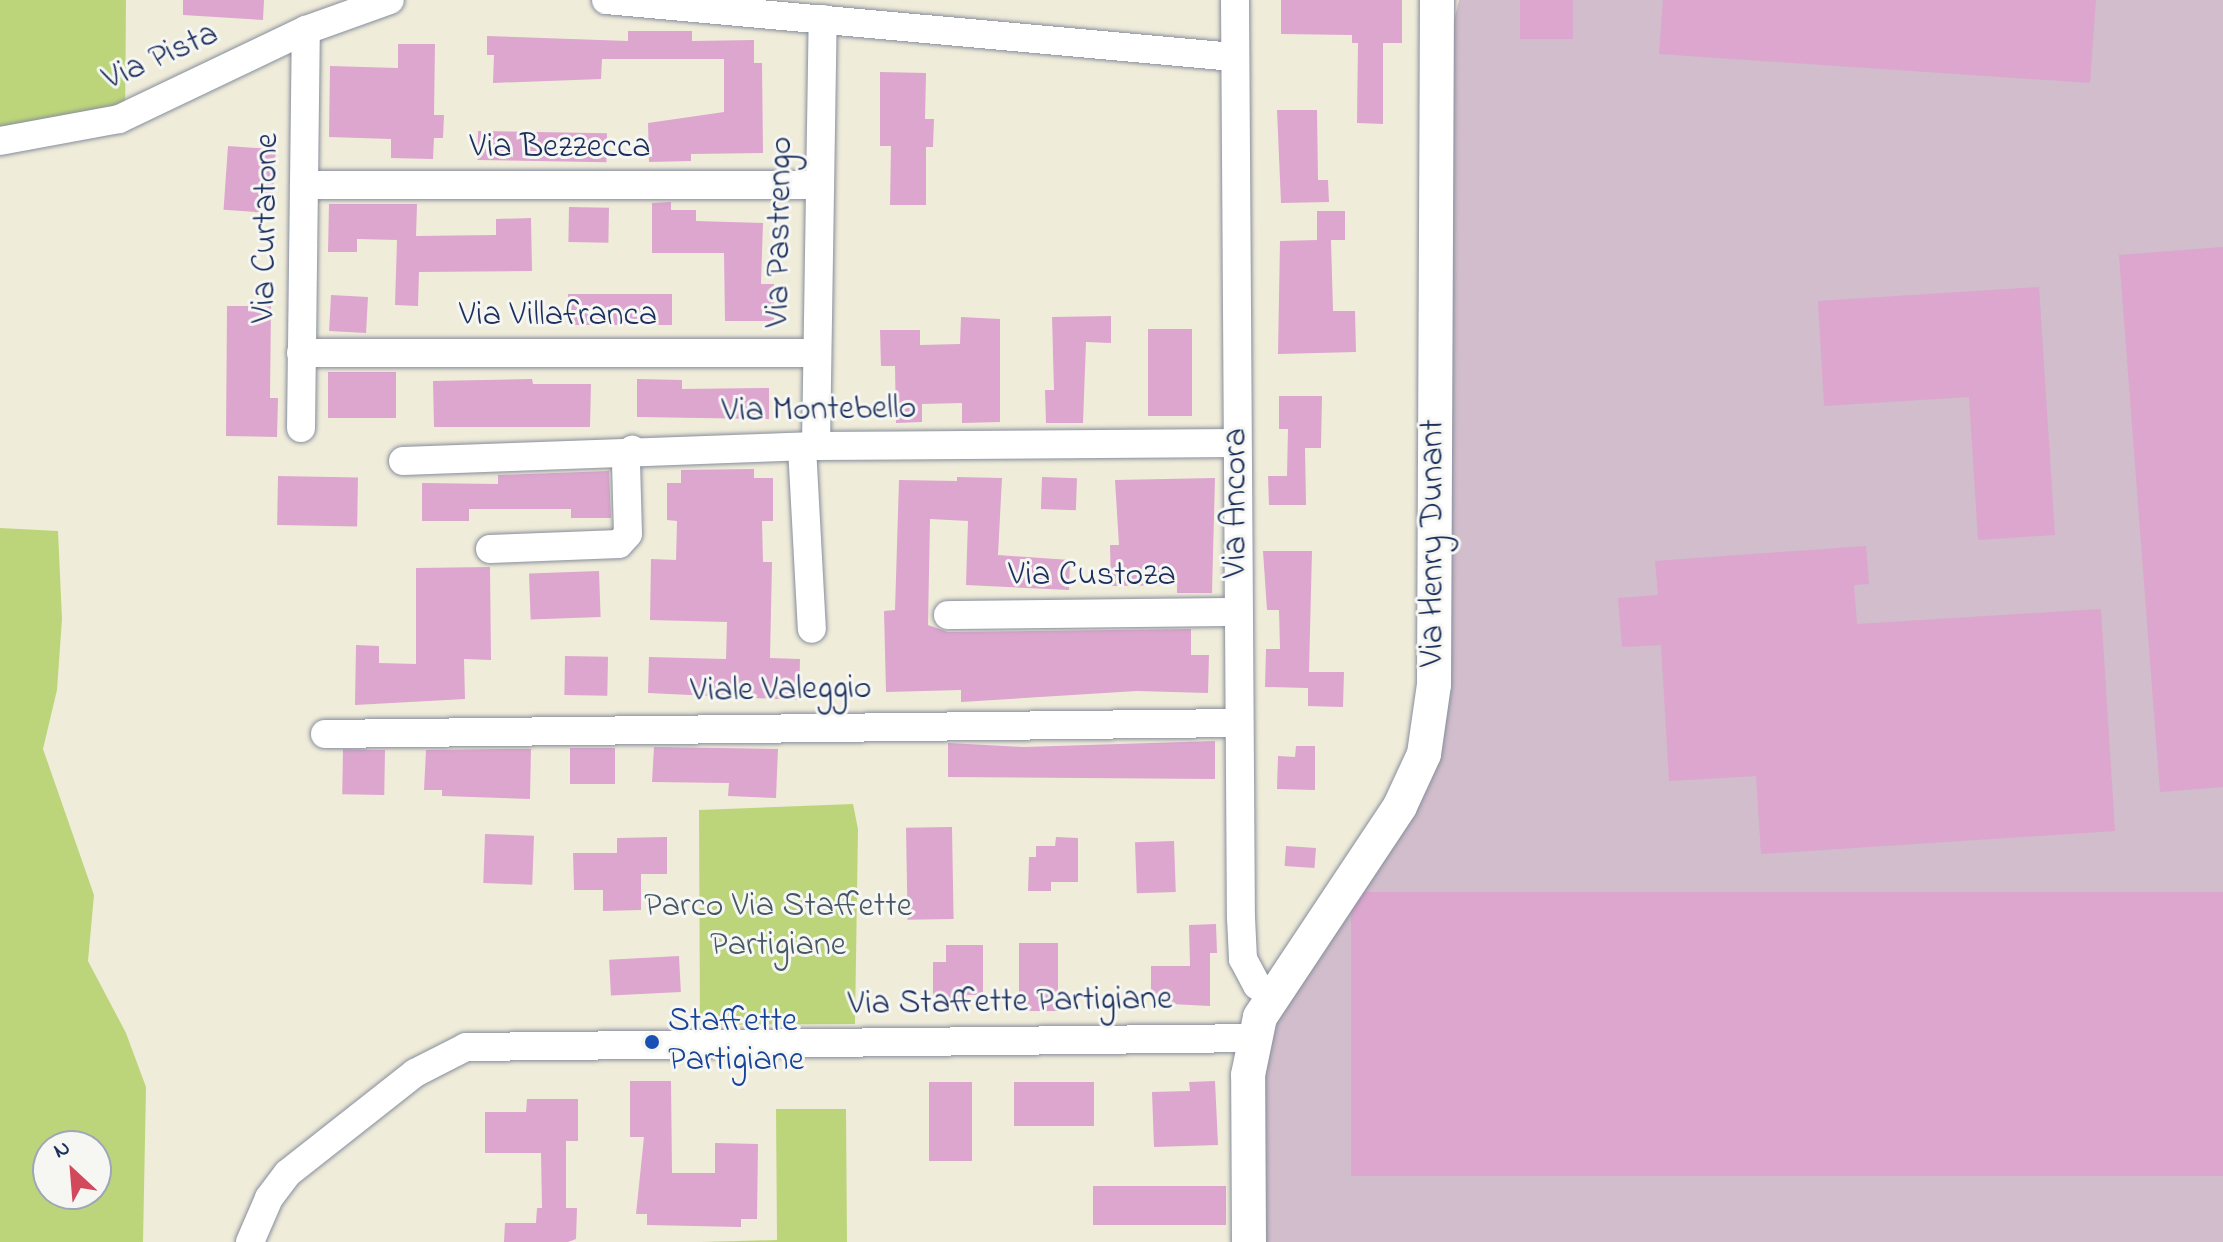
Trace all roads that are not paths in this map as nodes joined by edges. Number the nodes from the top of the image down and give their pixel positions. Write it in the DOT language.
graph roads {
  1 [pos="390,0"];
  2 [pos="606,0"];
  3 [pos="1235,0"];
  4 [pos="1437,0"];
  5 [pos="1447,0"];
  6 [pos="823,19"];
  7 [pos="306,30"];
  8 [pos="1435,45"];
  9 [pos="1234,57"];
  10 [pos="0,141"];
  11 [pos="304,185"];
  12 [pos="817,185"];
  13 [pos="301,353"];
  14 [pos="815,353"];
  15 [pos="301,428"];
  16 [pos="1237,443"];
  17 [pos="809,446"];
  18 [pos="632,450"];
  19 [pos="403,461"];
  20 [pos="490,549"];
  21 [pos="1236,612"];
  22 [pos="948,615"];
  23 [pos="812,629"];
  24 [pos="1237,723"];
  25 [pos="325,734"];
  26 [pos="1271,996"];
  27 [pos="1255,1038"];
  28 [pos="250,1242"];
  29 [pos="1249,1242"];
  1 -- 7 [label="street, Via Pista"];
  2 -- 6 [label="street"];
  3 -- 9 [label="street, Via Ancora"];
  4 -- 8 [label="main road"];
  5 -- 8 [label="main road"];
  6 -- 9 [label="street"];
  6 -- 12 [label="street, Via Pastrengo"];
  7 -- 10 [label="street, Via Pista"];
  7 -- 11 [label="street, Via Curtatone"];
  8 -- 26 [label="main road, Via Henry Dunant"];
  9 -- 16 [label="street, Via Ancora"];
  11 -- 12 [label="street, Via Bezzecca"];
  11 -- 13 [label="street, Via Curtatone"];
  12 -- 14 [label="street, Via Pastrengo"];
  13 -- 14 [label="street, Via Villafranca"];
  13 -- 15 [label="street, Via Curtatone"];
  14 -- 17 [label="street, Via Pastrengo"];
  16 -- 17 [label="street, Via Montebello"];
  16 -- 21 [label="street, Via Ancora"];
  17 -- 18 [label="street, Via Montebello"];
  17 -- 23 [label="street, Via Pastrengo"];
  18 -- 19 [label="street, Via Montebello"];
  18 -- 20 [label="street"];
  21 -- 22 [label="street, Via Custoza"];
  21 -- 24 [label="street, Via Ancora"];
  24 -- 25 [label="street, Viale Valeggio"];
  24 -- 26 [label="street, Via Ancora"];
  26 -- 27 [label="main road, Via Henry Dunant"];
  27 -- 28 [label="street, Via Staffette Partigiane"];
  27 -- 29 [label="main road"];
}
